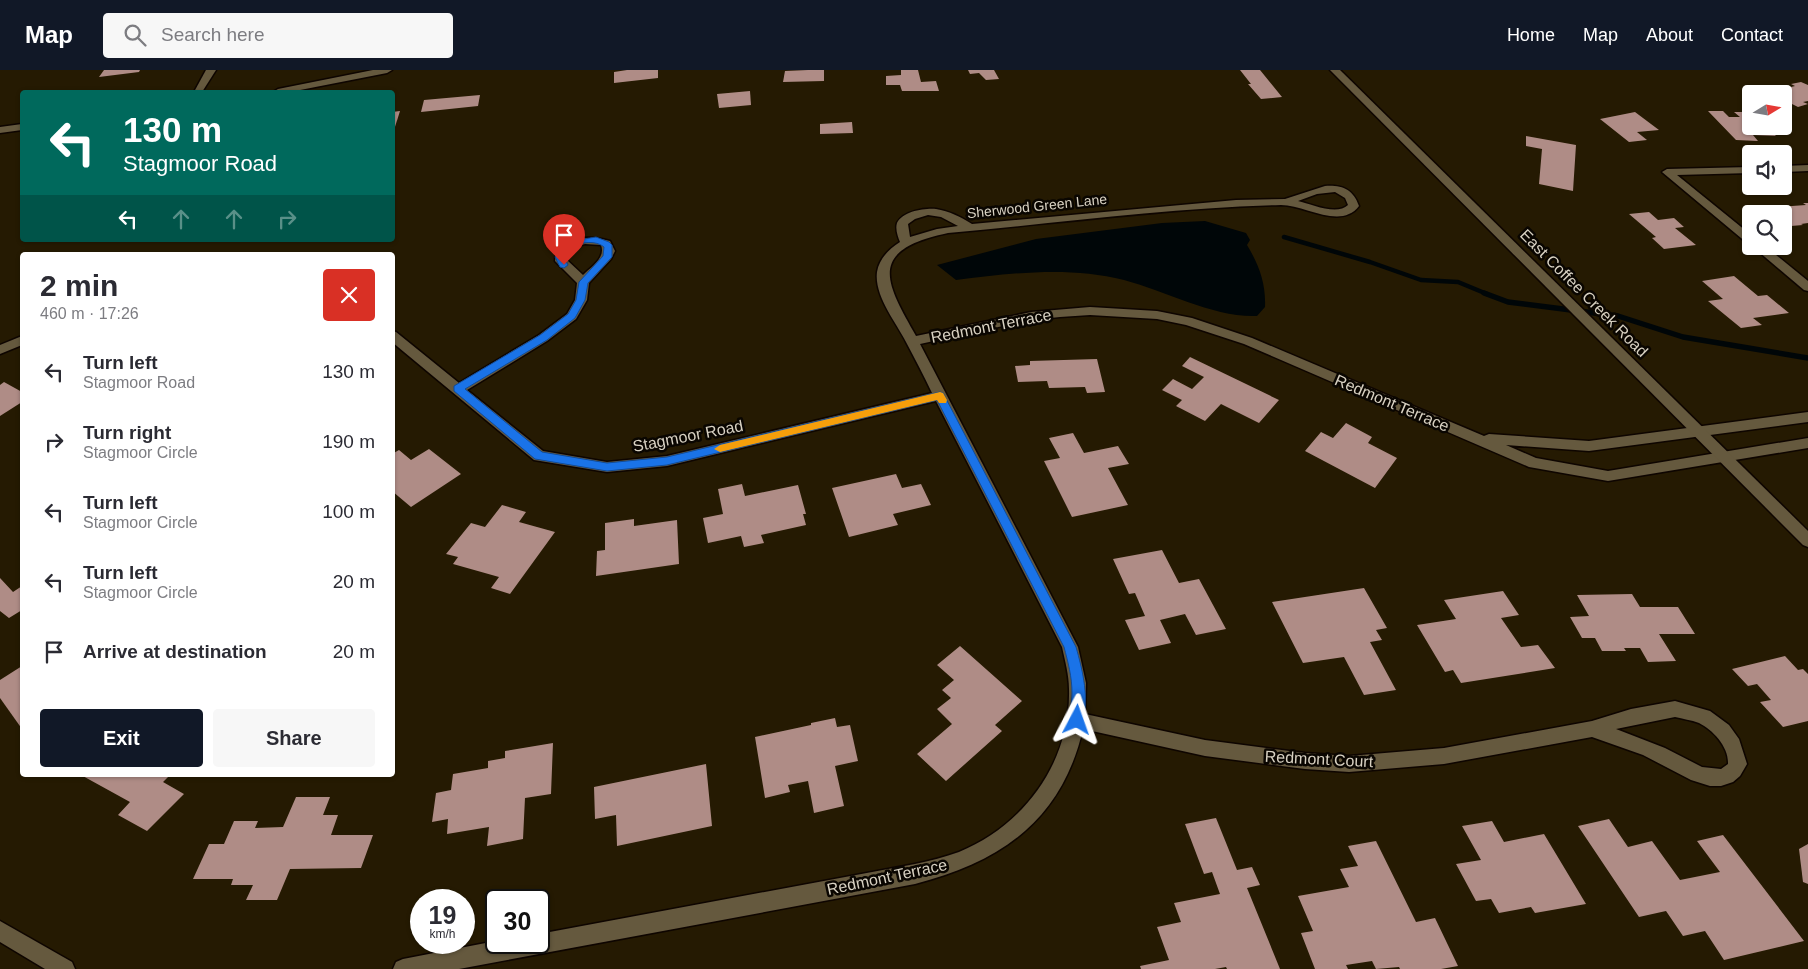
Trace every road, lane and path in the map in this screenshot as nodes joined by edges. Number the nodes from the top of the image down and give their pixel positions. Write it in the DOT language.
graph roads {
  1 [pos="211,70"];
  2 [pos="388,70"];
  3 [pos="1335,70"];
  4 [pos="199,90"];
  5 [pos="288,90"];
  6 [pos="20,127"];
  7 [pos="0,130"];
  8 [pos="1808,168"];
  9 [pos="1792,169"];
  10 [pos="1742,170"];
  11 [pos="1287,202"];
  12 [pos="970,228"];
  13 [pos="1742,234"];
  14 [pos="905,242"];
  15 [pos="1769,255"];
  16 [pos="584,282"];
  17 [pos="1808,286"];
  18 [pos="395,337"];
  19 [pos="20,341"];
  20 [pos="912,341"];
  21 [pos="0,350"];
  22 [pos="458,389"];
  23 [pos="940,396"];
  24 [pos="1808,417"];
  25 [pos="1699,433"];
  26 [pos="1472,438"];
  27 [pos="1808,443"];
  28 [pos="1723,457"];
  29 [pos="1808,541"];
  30 [pos="1077,720"];
  31 [pos="1592,729"];
  32 [pos="0,931"];
  33 [pos="65,969"];
  34 [pos="404,969"];
  1 -- 4 [label="street"];
  2 -- 5 [label="street"];
  3 -- 25 [label="street, East Coffee Creek Road"];
  6 -- 7 [label="street"];
  8 -- 9 [label="street"];
  10 -- 13 [label="street"];
  11 -- 11 [label="street, Sherwood Green Lane"];
  11 -- 12 [label="street, Sherwood Green Lane"];
  12 -- 14 [label="street, Sherwood Green Lane"];
  12 -- 14 [label="street"];
  14 -- 20 [label="street, Sherwood Green Lane"];
  15 -- 17 [label="street"];
  16 -- 22 [label="street"];
  18 -- 22 [label="street, Stagmoor Road"];
  19 -- 21 [label="street"];
  20 -- 23 [label="street, Redmont Terrace"];
  20 -- 26 [label="street, Redmont Terrace"];
  22 -- 23 [label="street, Stagmoor Road"];
  23 -- 30 [label="street, Redmont Terrace"];
  24 -- 25 [label="street, Redmont Terrace"];
  25 -- 26 [label="street, Redmont Terrace"];
  25 -- 28 [label="street, East Coffee Creek Road"];
  26 -- 28 [label="street, Redmont Terrace"];
  27 -- 28 [label="street, Redmont Terrace"];
  28 -- 29 [label="street, East Coffee Creek Road"];
  30 -- 31 [label="street, Redmont Court"];
  30 -- 34 [label="street, Redmont Terrace"];
  31 -- 31 [label="street, Redmont Court"];
  32 -- 33 [label="street"];
}
